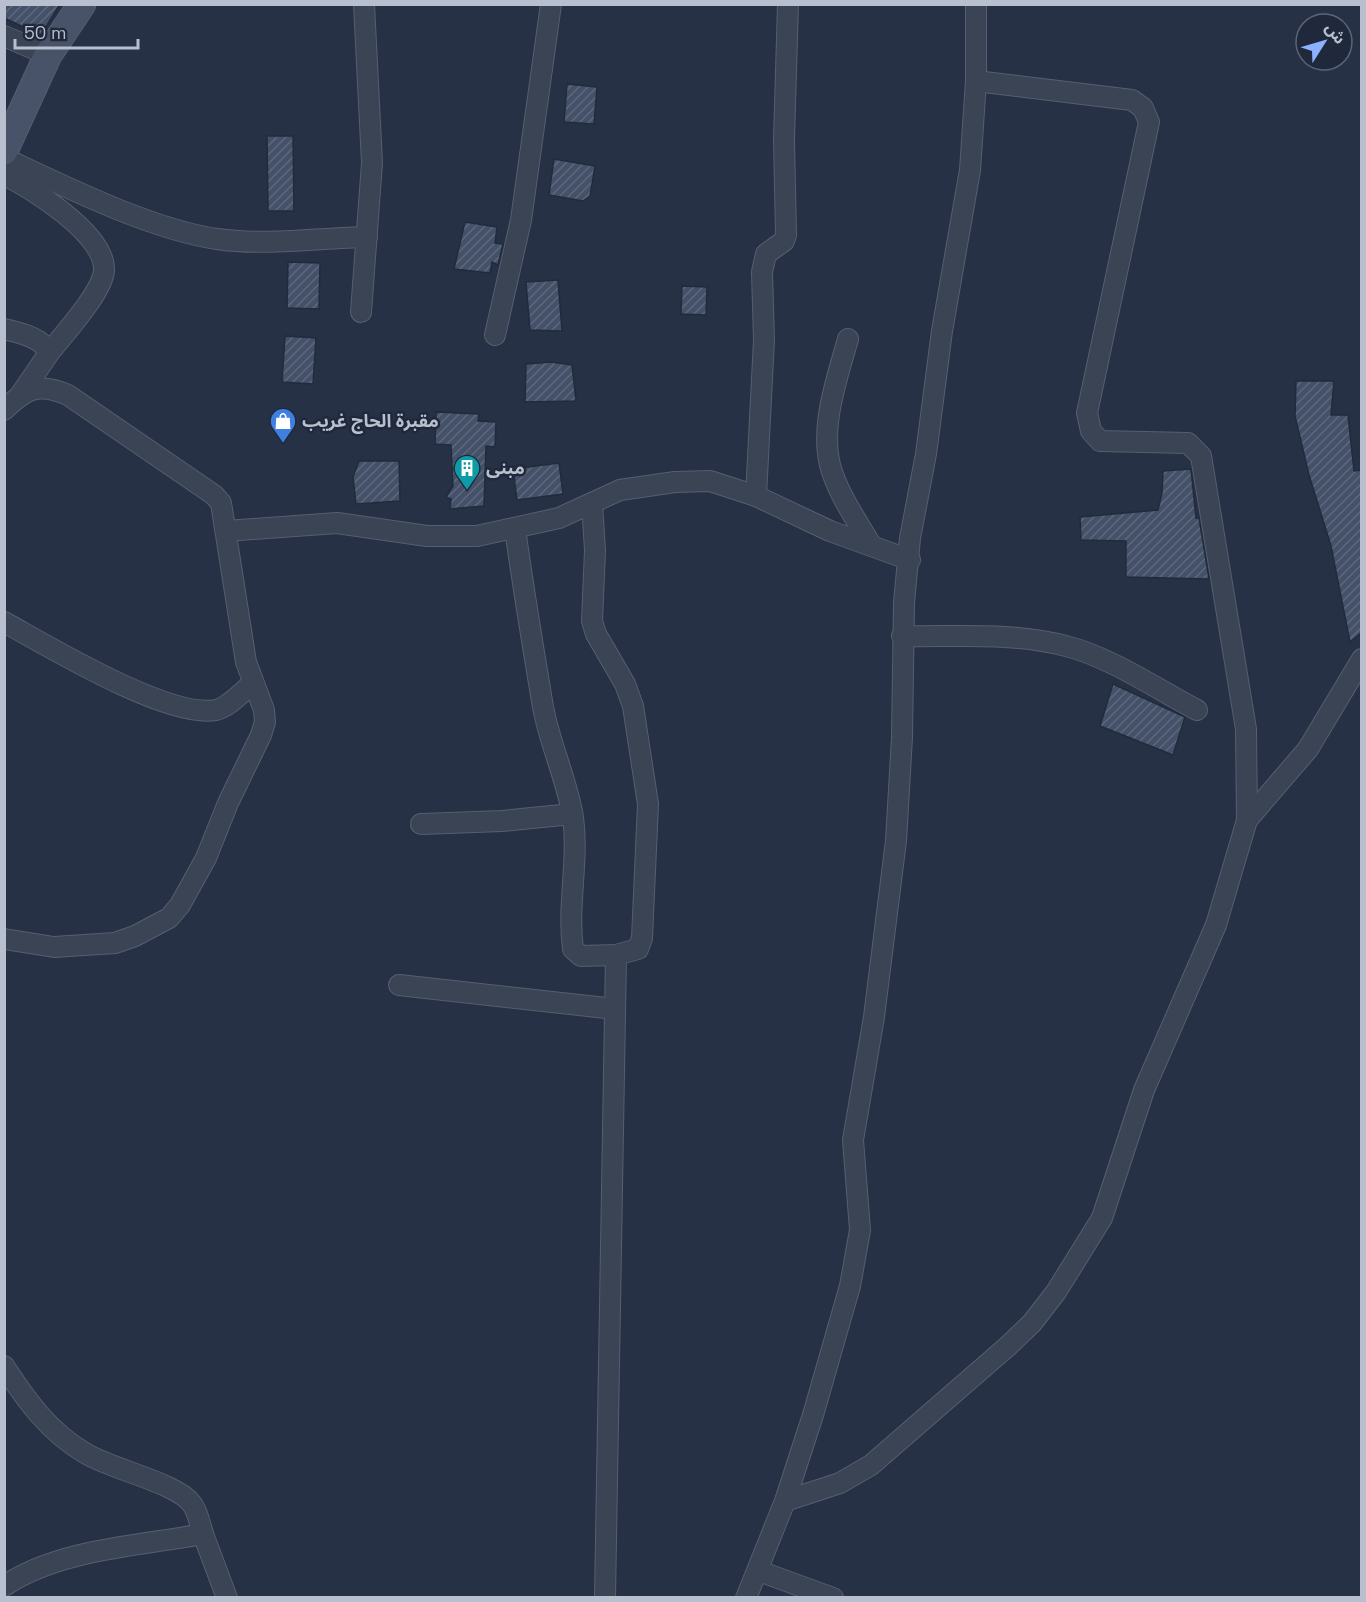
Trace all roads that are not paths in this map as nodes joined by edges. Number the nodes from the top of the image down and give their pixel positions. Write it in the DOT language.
graph roads {
  1 [pos="82,4"];
  2 [pos="364,4"];
  3 [pos="551,4"];
  4 [pos="788,4"];
  5 [pos="976,4"];
  6 [pos="4,36"];
  7 [pos="48,55"];
  8 [pos="976,81"];
  9 [pos="4,151"];
  10 [pos="4,158"];
  11 [pos="4,175"];
  12 [pos="367,237"];
  13 [pos="361,312"];
  14 [pos="4,329"];
  15 [pos="495,335"];
  16 [pos="848,339"];
  17 [pos="49,353"];
  18 [pos="21,394"];
  19 [pos="4,410"];
  20 [pos="756,496"];
  21 [pos="592,503"];
  22 [pos="516,528"];
  23 [pos="226,531"];
  24 [pos="871,545"];
  25 [pos="910,560"];
  26 [pos="4,622"];
  27 [pos="902,636"];
  28 [pos="1362,659"];
  29 [pos="253,683"];
  30 [pos="1197,711"];
  31 [pos="572,814"];
  32 [pos="1247,820"];
  33 [pos="421,824"];
  34 [pos="4,939"];
  35 [pos="616,955"];
  36 [pos="399,985"];
  37 [pos="615,1009"];
  38 [pos="7,1374"];
  39 [pos="785,1501"];
  40 [pos="203,1534"];
  41 [pos="759,1571"];
  42 [pos="4,1586"];
  43 [pos="227,1598"];
  44 [pos="605,1598"];
  45 [pos="746,1598"];
  46 [pos="832,1598"];
  1 -- 7 [label="street"];
  2 -- 12 [label="street"];
  3 -- 15 [label="street"];
  4 -- 20 [label="street"];
  5 -- 8 [label="street"];
  6 -- 7 [label="street"];
  7 -- 9 [label="street"];
  8 -- 25 [label="street"];
  8 -- 32 [label="street"];
  10 -- 12 [label="street"];
  11 -- 17 [label="street"];
  12 -- 13 [label="street"];
  14 -- 17 [label="street"];
  16 -- 24 [label="street"];
  17 -- 18 [label="street"];
  18 -- 19 [label="street"];
  18 -- 23 [label="street"];
  20 -- 21 [label="street"];
  20 -- 24 [label="street"];
  21 -- 22 [label="street"];
  21 -- 35 [label="street"];
  22 -- 23 [label="street"];
  22 -- 31 [label="street"];
  23 -- 29 [label="street"];
  24 -- 25 [label="street"];
  25 -- 27 [label="street"];
  26 -- 29 [label="street"];
  27 -- 30 [label="street"];
  27 -- 39 [label="street"];
  28 -- 32 [label="street"];
  29 -- 34 [label="street"];
  31 -- 33 [label="street"];
  31 -- 35 [label="street"];
  32 -- 39 [label="street"];
  35 -- 37 [label="street"];
  36 -- 37 [label="street"];
  37 -- 44 [label="street"];
  38 -- 40 [label="street"];
  39 -- 41 [label="street"];
  40 -- 42 [label="street"];
  40 -- 43 [label="street"];
  41 -- 45 [label="street"];
  41 -- 46 [label="street"];
}
